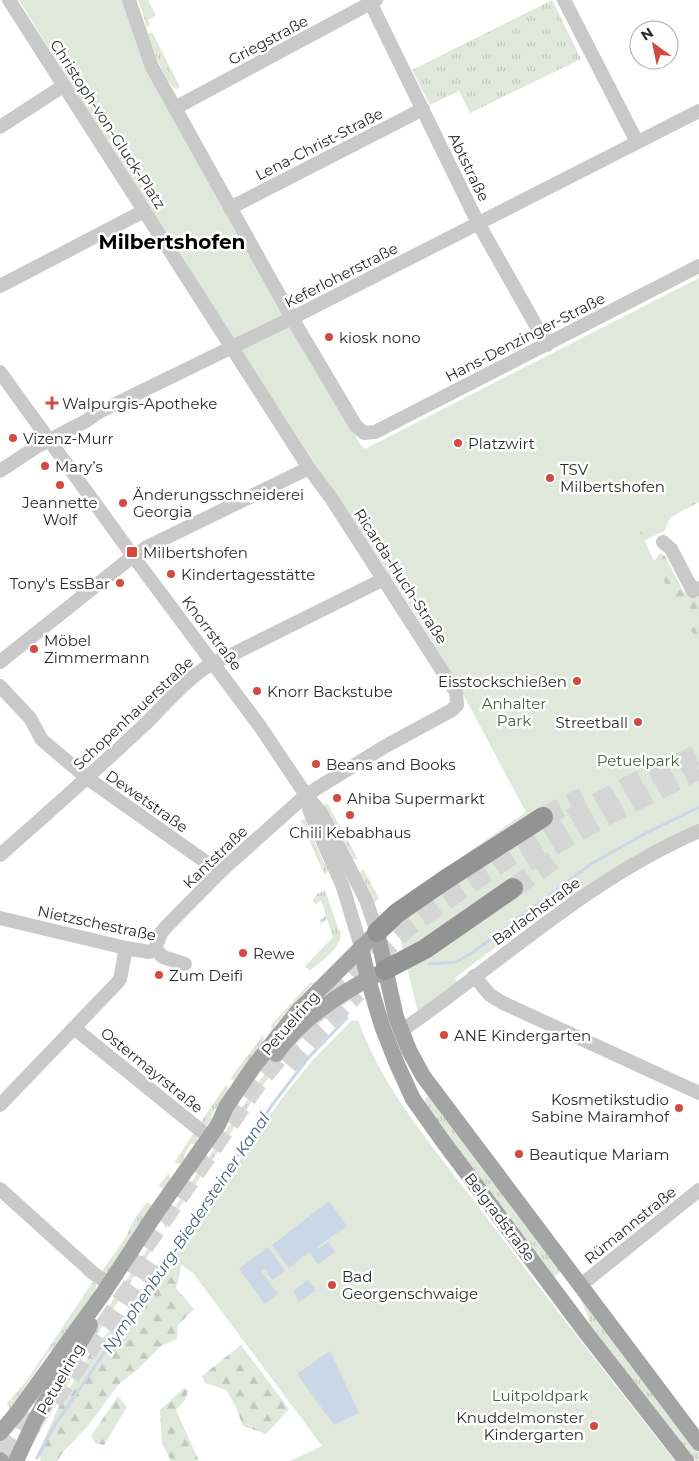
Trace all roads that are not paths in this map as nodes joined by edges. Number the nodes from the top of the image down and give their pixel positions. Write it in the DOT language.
graph roads {
  1 [pos="9,0"];
  2 [pos="129,0"];
  3 [pos="564,0"];
  4 [pos="372,1"];
  5 [pos="63,86"];
  6 [pos="176,108"];
  7 [pos="422,109"];
  8 [pos="699,111"];
  9 [pos="0,127"];
  10 [pos="637,142"];
  11 [pos="230,208"];
  12 [pos="144,211"];
  13 [pos="478,223"];
  14 [pos="699,266"];
  15 [pos="3,284"];
  16 [pos="292,318"];
  17 [pos="547,345"];
  18 [pos="231,347"];
  19 [pos="0,372"];
  20 [pos="49,440"];
  21 [pos="309,468"];
  22 [pos="0,471"];
  23 [pos="663,542"];
  24 [pos="133,556"];
  25 [pos="384,579"];
  26 [pos="696,590"];
  27 [pos="0,662"];
  28 [pos="213,662"];
  29 [pos="0,686"];
  30 [pos="457,705"];
  31 [pos="87,778"];
  32 [pos="306,795"];
  33 [pos="543,817"];
  34 [pos="699,831"];
  35 [pos="0,855"];
  36 [pos="220,872"];
  37 [pos="513,888"];
  38 [pos="0,918"];
  39 [pos="377,932"];
  40 [pos="361,947"];
  41 [pos="126,948"];
  42 [pos="155,949"];
  43 [pos="185,964"];
  44 [pos="377,974"];
  45 [pos="474,976"];
  46 [pos="74,1028"];
  47 [pos="401,1031"];
  48 [pos="423,1076"];
  49 [pos="406,1084"];
  50 [pos="435,1092"];
  51 [pos="699,1093"];
  52 [pos="0,1105"];
  53 [pos="420,1107"];
  54 [pos="214,1132"];
  55 [pos="0,1189"];
  56 [pos="697,1194"];
  57 [pos="581,1285"];
  58 [pos="106,1290"];
  59 [pos="1,1430"];
  60 [pos="699,1443"];
  61 [pos="17,1460"];
  62 [pos="686,1461"];
  1 -- 5 [label="street, Christoph-von-Gluck-Platz"];
  2 -- 6 [label="street"];
  3 -- 10 [label="street"];
  4 -- 6 [label="street, Griegstraße"];
  4 -- 7 [label="street, Abtstraße"];
  5 -- 9 [label="street"];
  5 -- 12 [label="street, Christoph-von-Gluck-Platz"];
  6 -- 11 [label="street"];
  7 -- 11 [label="street, Lena-Christ-Straße"];
  7 -- 13 [label="street, Abtstraße"];
  8 -- 10 [label="street, Keferloherstraße"];
  10 -- 13 [label="street, Keferloherstraße"];
  11 -- 16 [label="street"];
  12 -- 15 [label="street"];
  12 -- 18 [label="street, Christoph-von-Gluck-Platz"];
  13 -- 16 [label="street, Keferloherstraße"];
  13 -- 17 [label="street, Abtstraße"];
  14 -- 17 [label="street, Hans-Denzinger-Straße"];
  16 -- 17 [label="street, Hans-Denzinger-Straße"];
  16 -- 18 [label="street, Keferloherstraße"];
  18 -- 20 [label="street, Keferloherstraße"];
  18 -- 21 [label="street, Christoph-von-Gluck-Platz"];
  19 -- 20 [label="street, Knorrstraße"];
  20 -- 22 [label="street, Keferloherstraße"];
  20 -- 24 [label="street, Knorrstraße"];
  21 -- 24 [label="street"];
  21 -- 25 [label="street, Ricarda-Huch-Straße"];
  23 -- 26 [label="street"];
  24 -- 27 [label="street"];
  24 -- 28 [label="street, Knorrstraße"];
  25 -- 28 [label="street, Schopenhauerstraße"];
  25 -- 30 [label="street, Ricarda-Huch-Straße"];
  28 -- 31 [label="street, Schopenhauerstraße"];
  28 -- 32 [label="street, Knorrstraße"];
  29 -- 31 [label="street, Dewetstraße"];
  30 -- 32 [label="street, Kantstraße"];
  31 -- 35 [label="street, Schopenhauerstraße"];
  31 -- 36 [label="street, Dewetstraße"];
  32 -- 36 [label="street, Kantstraße"];
  32 -- 39 [label="street, Knorrstraße"];
  32 -- 40 [label="street, Knorrstraße"];
  33 -- 39 [label="highway"];
  34 -- 45 [label="street, Barlachstraße"];
  36 -- 42 [label="street, Kantstraße"];
  37 -- 44 [label="highway"];
  38 -- 41 [label="street, Nietzschestraße"];
  39 -- 40 [label="main road, Petuelring"];
  39 -- 44 [label="main road, Belgradstraße"];
  40 -- 44 [label="main road, Belgradstraße"];
  40 -- 54 [label="main road, Petuelring"];
  41 -- 42 [label="street, Nietzschestraße"];
  41 -- 46 [label="street"];
  42 -- 43 [label="street, Nietzschestraße"];
  44 -- 47 [label="main road, Belgradstraße"];
  44 -- 49 [label="main road, Belgradstraße"];
  44 -- 54 [label="main road, Petuelring"];
  45 -- 47 [label="street, Barlachstraße"];
  45 -- 51 [label="street"];
  46 -- 52 [label="street"];
  46 -- 54 [label="street, Ostermayrstraße"];
  47 -- 48 [label="main road, Belgradstraße"];
  48 -- 49 [label="main road"];
  48 -- 50 [label="main road, Belgradstraße"];
  49 -- 53 [label="main road, Belgradstraße"];
  50 -- 53 [label="main road"];
  50 -- 57 [label="main road, Belgradstraße"];
  53 -- 62 [label="main road, Belgradstraße"];
  54 -- 58 [label="main road, Petuelring"];
  55 -- 58 [label="street"];
  56 -- 57 [label="street, Rümannstraße"];
  57 -- 60 [label="main road, Belgradstraße"];
  58 -- 59 [label="main road, Petuelring"];
  58 -- 61 [label="main road, Petuelring"];
  59 -- 61 [label="main road"];
}
